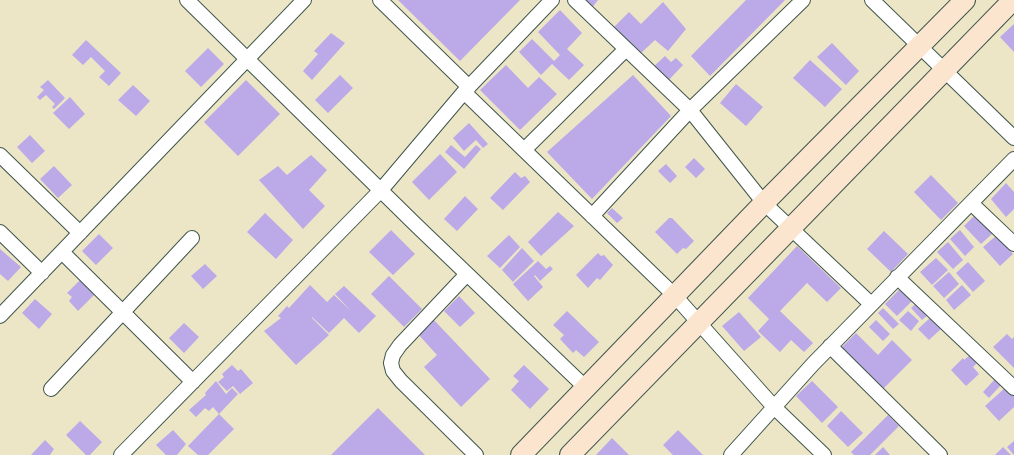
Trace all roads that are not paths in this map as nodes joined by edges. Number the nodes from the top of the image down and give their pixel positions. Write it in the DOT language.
graph roads {
  1 [pos="187,0"];
  2 [pos="304,0"];
  3 [pos="380,0"];
  4 [pos="552,0"];
  5 [pos="575,0"];
  6 [pos="803,0"];
  7 [pos="872,0"];
  8 [pos="965,0"];
  9 [pos="1013,0"];
  10 [pos="919,46"];
  11 [pos="626,49"];
  12 [pos="247,58"];
  13 [pos="944,70"];
  14 [pos="466,90"];
  15 [pos="690,110"];
  16 [pos="1014,138"];
  17 [pos="524,150"];
  18 [pos="0,155"];
  19 [pos="1014,159"];
  20 [pos="381,190"];
  21 [pos="764,203"];
  22 [pos="971,203"];
  23 [pos="592,216"];
  24 [pos="791,229"];
  25 [pos="0,232"];
  26 [pos="80,233"];
  27 [pos="192,238"];
  28 [pos="1014,244"];
  29 [pos="62,252"];
  30 [pos="42,273"];
  31 [pos="467,274"];
  32 [pos="897,277"];
  33 [pos="675,296"];
  34 [pos="871,304"];
  35 [pos="123,312"];
  36 [pos="0,316"];
  37 [pos="699,321"];
  38 [pos="830,346"];
  39 [pos="193,382"];
  40 [pos="586,388"];
  41 [pos="1014,388"];
  42 [pos="51,389"];
  43 [pos="774,407"];
  44 [pos="121,455"];
  45 [pos="476,455"];
  46 [pos="521,455"];
  47 [pos="570,455"];
  48 [pos="731,455"];
  49 [pos="824,455"];
  50 [pos="940,455"];
  1 -- 12 [label="street"];
  2 -- 12 [label="street"];
  3 -- 14 [label="street"];
  4 -- 14 [label="street"];
  5 -- 11 [label="street"];
  6 -- 15 [label="street"];
  7 -- 10 [label="street"];
  8 -- 10 [label="street"];
  9 -- 13 [label="street"];
  10 -- 13 [label="street"];
  10 -- 21 [label="street"];
  11 -- 15 [label="street"];
  11 -- 17 [label="street"];
  12 -- 20 [label="street"];
  12 -- 26 [label="street"];
  13 -- 16 [label="street"];
  13 -- 24 [label="street"];
  14 -- 17 [label="street"];
  14 -- 20 [label="street"];
  15 -- 21 [label="street"];
  15 -- 23 [label="street"];
  17 -- 23 [label="street"];
  18 -- 26 [label="street"];
  19 -- 22 [label="street"];
  20 -- 31 [label="street"];
  20 -- 39 [label="street"];
  21 -- 24 [label="street"];
  21 -- 33 [label="street"];
  22 -- 28 [label="street"];
  22 -- 32 [label="street"];
  23 -- 33 [label="street"];
  24 -- 34 [label="street"];
  24 -- 37 [label="street"];
  25 -- 30 [label="street"];
  26 -- 29 [label="street"];
  27 -- 35 [label="street"];
  29 -- 30 [label="street"];
  29 -- 35 [label="street"];
  30 -- 36 [label="street"];
  31 -- 40 [label="street"];
  31 -- 45 [label="street"];
  32 -- 34 [label="street"];
  32 -- 41 [label="street"];
  33 -- 37 [label="street"];
  33 -- 40 [label="street"];
  34 -- 38 [label="street"];
  35 -- 39 [label="street"];
  35 -- 42 [label="street"];
  37 -- 43 [label="street"];
  37 -- 47 [label="street"];
  38 -- 43 [label="street"];
  38 -- 50 [label="street"];
  39 -- 44 [label="street"];
  40 -- 46 [label="street"];
  43 -- 48 [label="street"];
  43 -- 49 [label="street"];
}
